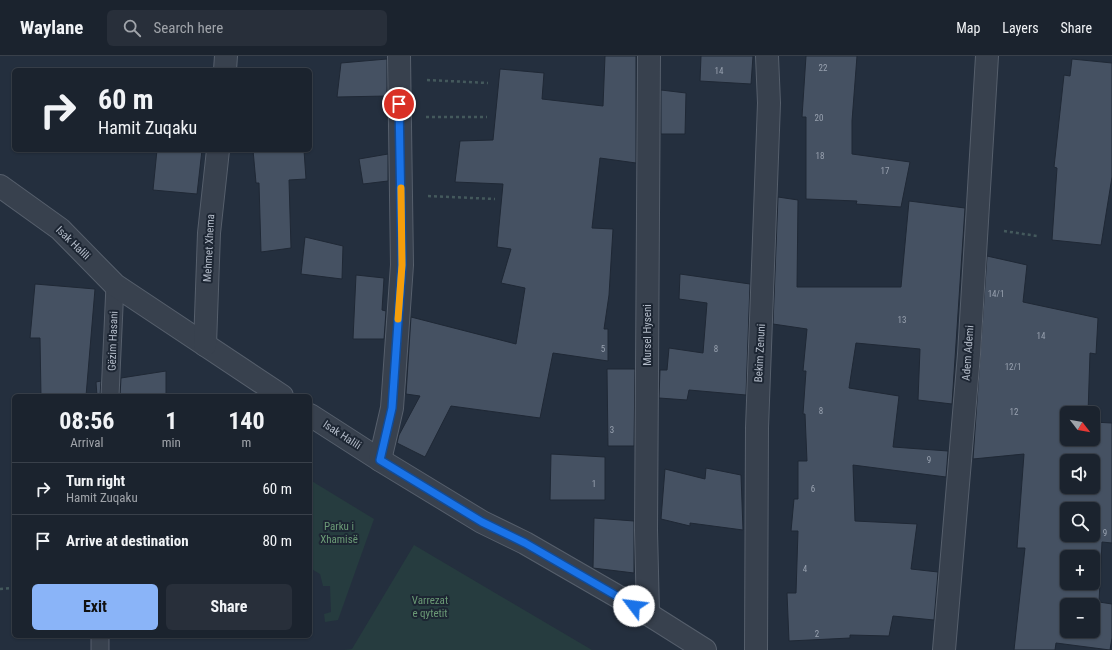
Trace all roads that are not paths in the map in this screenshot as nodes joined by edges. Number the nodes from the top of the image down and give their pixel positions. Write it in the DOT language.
graph roads {
  1 [pos="226,56"];
  2 [pos="399,56"];
  3 [pos="649,56"];
  4 [pos="767,56"];
  5 [pos="987,56"];
  6 [pos="225,68"];
  7 [pos="218,152"];
  8 [pos="0,186"];
  9 [pos="115,285"];
  10 [pos="205,345"];
  11 [pos="110,394"];
  12 [pos="279,394"];
  13 [pos="312,415"];
  14 [pos="380,460"];
  15 [pos="648,614"];
  16 [pos="100,638"];
  17 [pos="100,650"];
  18 [pos="705,650"];
  19 [pos="756,650"];
  20 [pos="944,650"];
  1 -- 6 [label="street"];
  2 -- 14 [label="street"];
  3 -- 15 [label="street, Mursel Hyseni"];
  4 -- 19 [label="street, Bekim Zenuni"];
  5 -- 20 [label="street, Adem Ademi"];
  7 -- 10 [label="street, Mehmet Xhema"];
  8 -- 9 [label="street, Isak Halili"];
  9 -- 10 [label="street, Isak Halili"];
  9 -- 11 [label="lane, Gëzim Hasani"];
  10 -- 12 [label="street, Isak Halili"];
  13 -- 14 [label="street, Isak Halili"];
  14 -- 15 [label="street, Isak Halili"];
  15 -- 18 [label="street, Isak Halili"];
  16 -- 17 [label="lane"];
}
